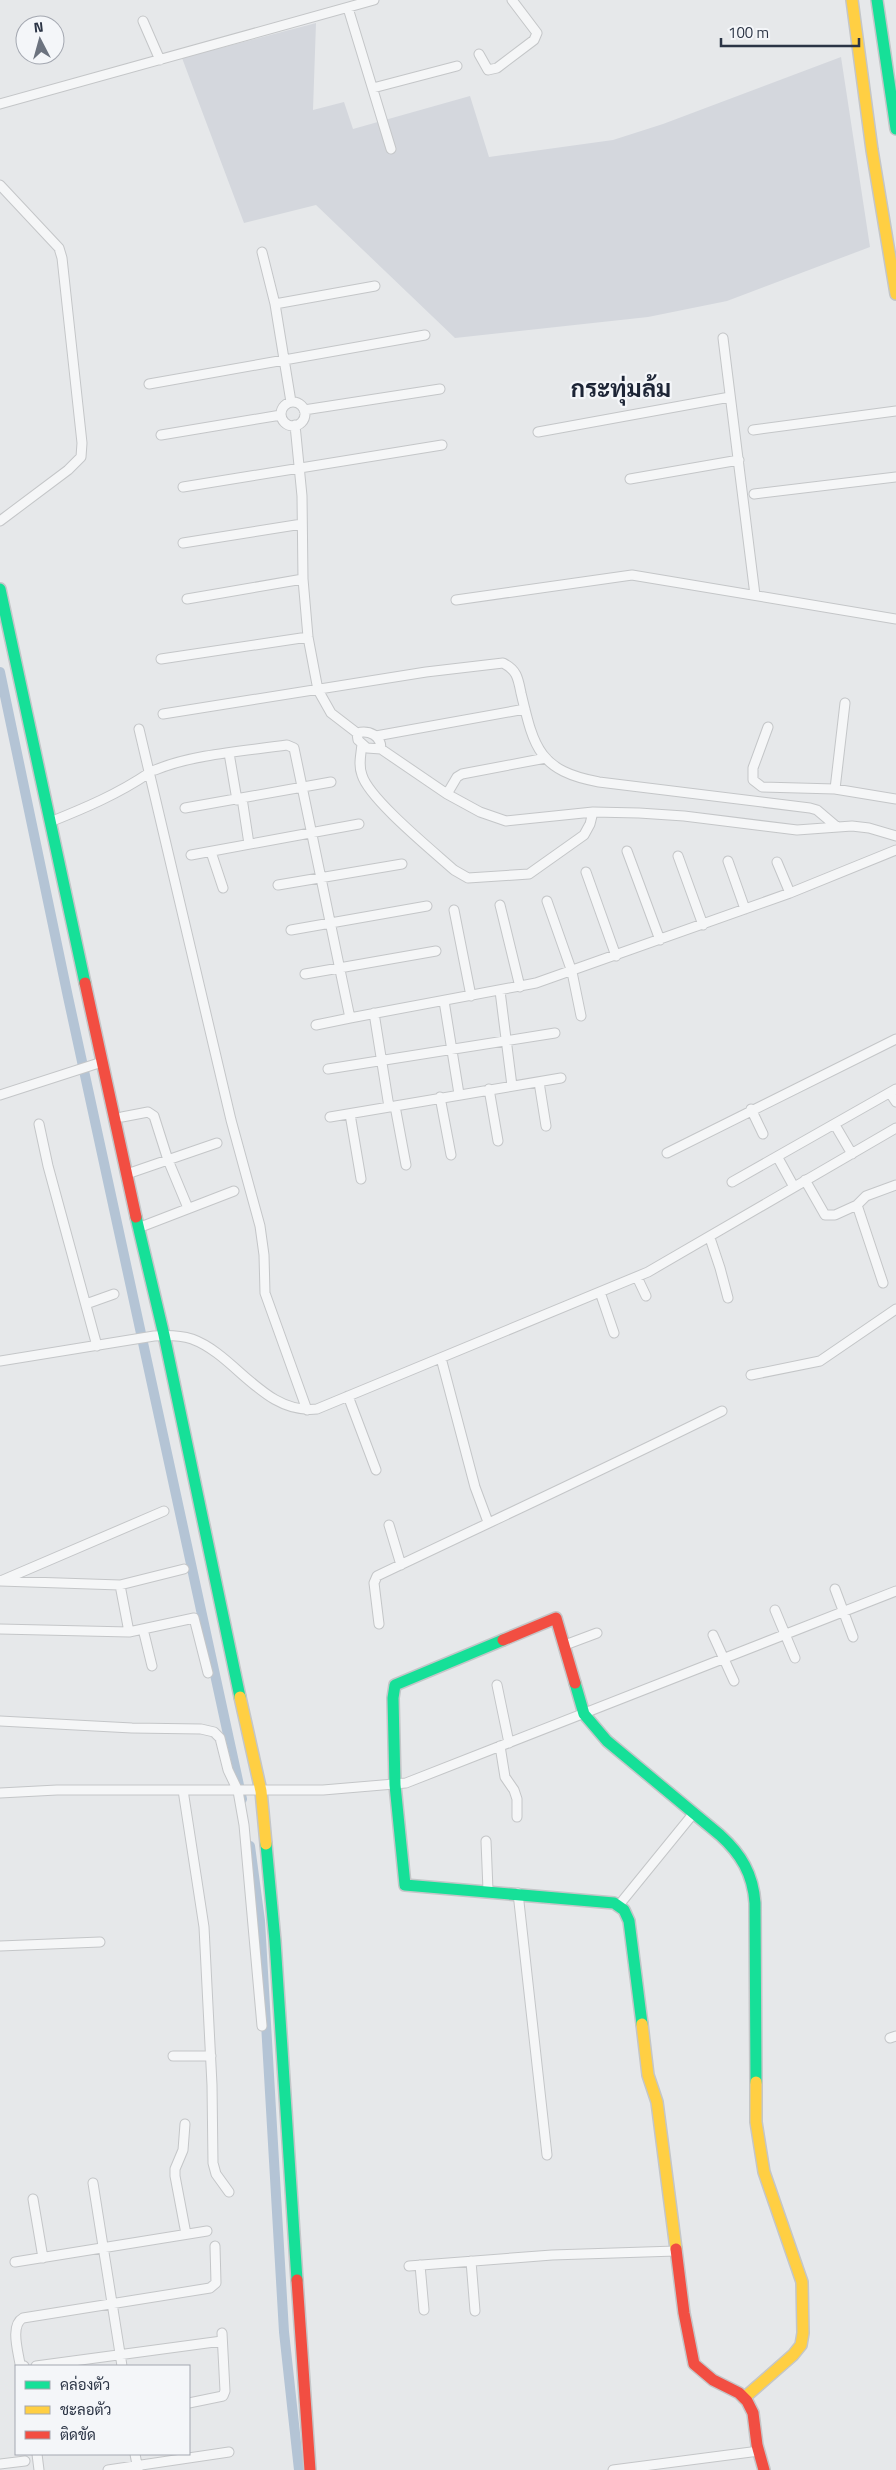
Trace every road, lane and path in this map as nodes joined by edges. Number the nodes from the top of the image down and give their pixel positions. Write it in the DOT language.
graph roads {
  1 [pos="374,0"];
  2 [pos="512,0"];
  3 [pos="852,0"];
  4 [pos="877,0"];
  5 [pos="348,8"];
  6 [pos="143,21"];
  7 [pos="479,54"];
  8 [pos="160,60"];
  9 [pos="457,66"];
  10 [pos="373,88"];
  11 [pos="0,104"];
  12 [pos="896,129"];
  13 [pos="391,149"];
  14 [pos="0,185"];
  15 [pos="262,252"];
  16 [pos="375,286"];
  17 [pos="896,294"];
  18 [pos="275,304"];
  19 [pos="425,335"];
  20 [pos="723,338"];
  21 [pos="284,361"];
  22 [pos="149,384"];
  23 [pos="440,389"];
  24 [pos="730,397"];
  25 [pos="290,402"];
  26 [pos="304,410"];
  27 [pos="896,411"];
  28 [pos="281,415"];
  29 [pos="296,425"];
  30 [pos="753,430"];
  31 [pos="538,432"];
  32 [pos="161,435"];
  33 [pos="442,445"];
  34 [pos="739,460"];
  35 [pos="300,468"];
  36 [pos="896,476"];
  37 [pos="630,479"];
  38 [pos="182,487"];
  39 [pos="754,494"];
  40 [pos="0,521"];
  41 [pos="302,524"];
  42 [pos="183,543"];
  43 [pos="303,580"];
  44 [pos="0,589"];
  45 [pos="755,595"];
  46 [pos="187,599"];
  47 [pos="456,600"];
  48 [pos="896,619"];
  49 [pos="308,637"];
  50 [pos="161,659"];
  51 [pos="318,690"];
  52 [pos="845,703"];
  53 [pos="525,709"];
  54 [pos="163,714"];
  55 [pos="768,727"];
  56 [pos="139,729"];
  57 [pos="357,732"];
  58 [pos="376,736"];
  59 [pos="362,744"];
  60 [pos="381,749"];
  61 [pos="229,754"];
  62 [pos="546,758"];
  63 [pos="152,772"];
  64 [pos="331,782"];
  65 [pos="302,788"];
  66 [pos="835,789"];
  67 [pos="447,794"];
  68 [pos="240,799"];
  69 [pos="896,799"];
  70 [pos="185,808"];
  71 [pos="593,812"];
  72 [pos="50,822"];
  73 [pos="359,824"];
  74 [pos="837,827"];
  75 [pos="311,834"];
  76 [pos="896,836"];
  77 [pos="250,844"];
  78 [pos="896,850"];
  79 [pos="627,851"];
  80 [pos="211,852"];
  81 [pos="191,855"];
  82 [pos="678,856"];
  83 [pos="728,861"];
  84 [pos="776,862"];
  85 [pos="402,864"];
  86 [pos="586,872"];
  87 [pos="321,877"];
  88 [pos="278,885"];
  89 [pos="223,888"];
  90 [pos="790,893"];
  91 [pos="547,901"];
  92 [pos="500,905"];
  93 [pos="427,906"];
  94 [pos="745,909"];
  95 [pos="454,910"];
  96 [pos="331,923"];
  97 [pos="703,925"];
  98 [pos="291,930"];
  99 [pos="660,940"];
  100 [pos="436,951"];
  101 [pos="616,956"];
  102 [pos="340,967"];
  103 [pos="572,972"];
  104 [pos="305,974"];
  105 [pos="520,987"];
  106 [pos="500,991"];
  107 [pos="471,996"];
  108 [pos="444,1001"];
  109 [pos="374,1013"];
  110 [pos="581,1016"];
  111 [pos="350,1018"];
  112 [pos="316,1024"];
  113 [pos="555,1033"];
  114 [pos="896,1039"];
  115 [pos="506,1040"];
  116 [pos="452,1048"];
  117 [pos="382,1061"];
  118 [pos="93,1064"];
  119 [pos="328,1069"];
  120 [pos="561,1078"];
  121 [pos="539,1082"];
  122 [pos="512,1086"];
  123 [pos="489,1089"];
  124 [pos="893,1091"];
  125 [pos="459,1094"];
  126 [pos="0,1095"];
  127 [pos="440,1097"];
  128 [pos="896,1102"];
  129 [pos="392,1106"];
  130 [pos="752,1109"];
  131 [pos="350,1114"];
  132 [pos="122,1117"];
  133 [pos="330,1117"];
  134 [pos="39,1124"];
  135 [pos="835,1125"];
  136 [pos="546,1126"];
  137 [pos="896,1128"];
  138 [pos="764,1134"];
  139 [pos="498,1141"];
  140 [pos="217,1143"];
  141 [pos="667,1153"];
  142 [pos="852,1154"];
  143 [pos="451,1156"];
  144 [pos="778,1158"];
  145 [pos="168,1160"];
  146 [pos="406,1166"];
  147 [pos="127,1174"];
  148 [pos="360,1179"];
  149 [pos="806,1180"];
  150 [pos="732,1182"];
  151 [pos="896,1185"];
  152 [pos="794,1187"];
  153 [pos="234,1191"];
  154 [pos="857,1205"];
  155 [pos="188,1208"];
  156 [pos="138,1228"];
  157 [pos="710,1238"];
  158 [pos="637,1277"];
  159 [pos="883,1284"];
  160 [pos="600,1292"];
  161 [pos="114,1294"];
  162 [pos="646,1296"];
  163 [pos="728,1298"];
  164 [pos="86,1304"];
  165 [pos="896,1310"];
  166 [pos="614,1333"];
  167 [pos="159,1336"];
  168 [pos="98,1346"];
  169 [pos="441,1358"];
  170 [pos="0,1361"];
  171 [pos="751,1375"];
  172 [pos="348,1396"];
  173 [pos="307,1410"];
  174 [pos="722,1411"];
  175 [pos="376,1470"];
  176 [pos="164,1511"];
  177 [pos="488,1522"];
  178 [pos="389,1525"];
  179 [pos="401,1565"];
  180 [pos="184,1569"];
  181 [pos="0,1581"];
  182 [pos="120,1585"];
  183 [pos="835,1589"];
  184 [pos="896,1591"];
  185 [pos="775,1610"];
  186 [pos="844,1612"];
  187 [pos="379,1624"];
  188 [pos="0,1629"];
  189 [pos="143,1629"];
  190 [pos="129,1632"];
  191 [pos="597,1633"];
  192 [pos="714,1634"];
  193 [pos="785,1635"];
  194 [pos="854,1637"];
  195 [pos="565,1645"];
  196 [pos="795,1658"];
  197 [pos="724,1659"];
  198 [pos="152,1666"];
  199 [pos="208,1674"];
  200 [pos="734,1681"];
  201 [pos="497,1686"];
  202 [pos="584,1714"];
  203 [pos="0,1721"];
  204 [pos="509,1743"];
  205 [pos="500,1746"];
  206 [pos="395,1785"];
  207 [pos="183,1790"];
  208 [pos="239,1791"];
  209 [pos="257,1791"];
  210 [pos="0,1793"];
  211 [pos="694,1814"];
  212 [pos="517,1817"];
  213 [pos="486,1841"];
  214 [pos="488,1890"];
  215 [pos="518,1893"];
  216 [pos="619,1905"];
  217 [pos="100,1942"];
  218 [pos="0,1946"];
  219 [pos="262,2026"];
  220 [pos="173,2056"];
  221 [pos="211,2056"];
  222 [pos="185,2124"];
  223 [pos="547,2155"];
  224 [pos="93,2182"];
  225 [pos="229,2192"];
  226 [pos="33,2200"];
  227 [pos="207,2231"];
  228 [pos="186,2234"];
  229 [pos="215,2246"];
  230 [pos="103,2248"];
  231 [pos="676,2251"];
  232 [pos="43,2258"];
  233 [pos="471,2261"];
  234 [pos="15,2262"];
  235 [pos="420,2265"];
  236 [pos="409,2266"];
  237 [pos="112,2304"];
  238 [pos="424,2310"];
  239 [pos="475,2311"];
  240 [pos="120,2356"];
  241 [pos="22,2365"];
  242 [pos="44,2365"];
  243 [pos="122,2365"];
  244 [pos="744,2398"];
  245 [pos="190,2403"];
  246 [pos="229,2452"];
  247 [pos="759,2452"];
  248 [pos="37,2455"];
  249 [pos="135,2455"];
  250 [pos="25,2461"];
  251 [pos="0,2464"];
  252 [pos="137,2468"];
  253 [pos="39,2470"];
  254 [pos="108,2470"];
  255 [pos="310,2470"];
  256 [pos="613,2470"];
  257 [pos="764,2470"];
  1 -- 5 [label="street"];
  2 -- 7 [label="street"];
  3 -- 17 [label="street"];
  4 -- 12 [label="street"];
  5 -- 8 [label="street"];
  5 -- 10 [label="street"];
  6 -- 8 [label="street"];
  8 -- 11 [label="street"];
  9 -- 10 [label="street"];
  10 -- 13 [label="street"];
  14 -- 40 [label="street"];
  15 -- 18 [label="street"];
  16 -- 18 [label="street"];
  18 -- 21 [label="street"];
  19 -- 21 [label="street"];
  20 -- 24 [label="street"];
  21 -- 22 [label="street"];
  21 -- 25 [label="street"];
  23 -- 26 [label="street"];
  24 -- 31 [label="street"];
  24 -- 34 [label="street"];
  25 -- 26 [label="street"];
  25 -- 28 [label="street"];
  26 -- 29 [label="street"];
  27 -- 30 [label="street"];
  28 -- 29 [label="street"];
  28 -- 32 [label="street"];
  29 -- 35 [label="street"];
  33 -- 35 [label="street"];
  34 -- 37 [label="street"];
  34 -- 45 [label="street"];
  35 -- 38 [label="street"];
  35 -- 41 [label="street"];
  36 -- 39 [label="street"];
  41 -- 42 [label="street"];
  41 -- 43 [label="street"];
  43 -- 46 [label="street"];
  43 -- 49 [label="street"];
  44 -- 72 [label="street"];
  45 -- 47 [label="street"];
  45 -- 48 [label="street"];
  49 -- 50 [label="street"];
  49 -- 51 [label="street"];
  51 -- 53 [label="street"];
  51 -- 54 [label="street"];
  51 -- 57 [label="street"];
  52 -- 66 [label="street"];
  53 -- 58 [label="street"];
  53 -- 62 [label="street"];
  55 -- 66 [label="street"];
  56 -- 63 [label="street"];
  57 -- 58 [label="street"];
  57 -- 59 [label="street"];
  58 -- 60 [label="street"];
  59 -- 60 [label="street"];
  59 -- 71 [label="street"];
  60 -- 67 [label="street"];
  61 -- 63 [label="street"];
  61 -- 65 [label="street"];
  61 -- 68 [label="street"];
  62 -- 67 [label="street"];
  62 -- 74 [label="street"];
  63 -- 72 [label="street"];
  63 -- 173 [label="street"];
  64 -- 65 [label="street"];
  65 -- 68 [label="street"];
  65 -- 75 [label="street"];
  66 -- 69 [label="street"];
  67 -- 71 [label="street"];
  68 -- 70 [label="street"];
  68 -- 77 [label="street"];
  71 -- 74 [label="street"];
  72 -- 118 [label="street"];
  73 -- 75 [label="street"];
  74 -- 76 [label="street"];
  75 -- 77 [label="street"];
  75 -- 87 [label="street"];
  77 -- 80 [label="street"];
  78 -- 90 [label="street"];
  79 -- 99 [label="street"];
  80 -- 81 [label="street"];
  80 -- 89 [label="street"];
  82 -- 97 [label="street"];
  83 -- 94 [label="street"];
  84 -- 90 [label="street"];
  85 -- 87 [label="street"];
  86 -- 101 [label="street"];
  87 -- 88 [label="street"];
  87 -- 96 [label="street"];
  90 -- 94 [label="street"];
  91 -- 103 [label="street"];
  92 -- 105 [label="street"];
  93 -- 96 [label="street"];
  94 -- 97 [label="street"];
  95 -- 107 [label="street"];
  96 -- 98 [label="street"];
  96 -- 102 [label="street"];
  97 -- 99 [label="street"];
  99 -- 101 [label="street"];
  100 -- 102 [label="street"];
  101 -- 103 [label="street"];
  102 -- 104 [label="street"];
  102 -- 111 [label="street"];
  103 -- 105 [label="street"];
  103 -- 110 [label="street"];
  105 -- 106 [label="street"];
  106 -- 107 [label="street"];
  106 -- 115 [label="street"];
  107 -- 108 [label="street"];
  108 -- 109 [label="street"];
  108 -- 116 [label="street"];
  109 -- 111 [label="street"];
  109 -- 117 [label="street"];
  111 -- 112 [label="street"];
  113 -- 115 [label="street"];
  114 -- 130 [label="street"];
  115 -- 116 [label="street"];
  115 -- 122 [label="street"];
  116 -- 117 [label="street"];
  116 -- 125 [label="street"];
  117 -- 119 [label="street"];
  117 -- 129 [label="street"];
  118 -- 126 [label="street"];
  118 -- 147 [label="street"];
  120 -- 121 [label="street"];
  121 -- 122 [label="street"];
  121 -- 136 [label="street"];
  122 -- 123 [label="street"];
  123 -- 125 [label="street"];
  123 -- 139 [label="street"];
  124 -- 128 [label="street"];
  124 -- 135 [label="street"];
  125 -- 127 [label="street"];
  127 -- 129 [label="street"];
  127 -- 143 [label="street"];
  129 -- 131 [label="street"];
  129 -- 146 [label="street"];
  130 -- 138 [label="street"];
  130 -- 141 [label="street"];
  131 -- 133 [label="street"];
  131 -- 148 [label="street"];
  132 -- 145 [label="street"];
  134 -- 164 [label="street"];
  135 -- 142 [label="street"];
  135 -- 144 [label="street"];
  137 -- 142 [label="street"];
  140 -- 145 [label="street"];
  142 -- 149 [label="street"];
  144 -- 150 [label="street"];
  144 -- 152 [label="street"];
  145 -- 147 [label="street"];
  145 -- 155 [label="street"];
  147 -- 156 [label="street"];
  149 -- 152 [label="street"];
  149 -- 154 [label="street"];
  151 -- 154 [label="street"];
  152 -- 157 [label="street"];
  153 -- 155 [label="street"];
  154 -- 159 [label="street"];
  155 -- 156 [label="street"];
  156 -- 167 [label="street"];
  157 -- 158 [label="street"];
  157 -- 163 [label="street"];
  158 -- 160 [label="street"];
  158 -- 162 [label="street"];
  160 -- 166 [label="street"];
  160 -- 169 [label="street"];
  161 -- 164 [label="street"];
  164 -- 168 [label="street"];
  165 -- 171 [label="street"];
  167 -- 168 [label="street"];
  167 -- 173 [label="street"];
  167 -- 209 [label="street"];
  168 -- 170 [label="street"];
  169 -- 172 [label="street"];
  169 -- 177 [label="street"];
  172 -- 173 [label="street"];
  172 -- 175 [label="street"];
  174 -- 177 [label="street"];
  176 -- 181 [label="street"];
  177 -- 179 [label="street"];
  178 -- 179 [label="street"];
  179 -- 187 [label="street"];
  180 -- 182 [label="street"];
  181 -- 182 [label="street"];
  182 -- 190 [label="street"];
  183 -- 186 [label="street"];
  184 -- 186 [label="street"];
  185 -- 193 [label="street"];
  186 -- 193 [label="street"];
  186 -- 194 [label="street"];
  188 -- 190 [label="street"];
  189 -- 190 [label="street"];
  189 -- 198 [label="street"];
  189 -- 199 [label="street"];
  191 -- 195 [label="street"];
  192 -- 197 [label="street"];
  193 -- 196 [label="street"];
  193 -- 197 [label="street"];
  195 -- 202 [label="street"];
  195 -- 206 [label="street"];
  197 -- 200 [label="street"];
  197 -- 202 [label="street"];
  201 -- 204 [label="street"];
  202 -- 204 [label="street"];
  202 -- 211 [label="street"];
  203 -- 208 [label="street"];
  204 -- 205 [label="street"];
  205 -- 206 [label="street"];
  205 -- 212 [label="street"];
  206 -- 209 [label="street"];
  206 -- 214 [label="street"];
  207 -- 208 [label="street"];
  207 -- 210 [label="street"];
  207 -- 221 [label="street"];
  208 -- 209 [label="street"];
  208 -- 219 [label="street"];
  209 -- 255 [label="street"];
  211 -- 216 [label="street"];
  211 -- 244 [label="street"];
  213 -- 214 [label="street"];
  214 -- 215 [label="street"];
  215 -- 216 [label="street"];
  215 -- 223 [label="street"];
  216 -- 231 [label="street"];
  217 -- 218 [label="street"];
  220 -- 221 [label="street"];
  221 -- 225 [label="street"];
  222 -- 228 [label="street"];
  224 -- 230 [label="street"];
  226 -- 232 [label="street"];
  227 -- 228 [label="street"];
  228 -- 230 [label="street"];
  229 -- 237 [label="street"];
  230 -- 232 [label="street"];
  230 -- 237 [label="street"];
  231 -- 233 [label="street"];
  231 -- 244 [label="street"];
  232 -- 234 [label="street"];
  233 -- 235 [label="street"];
  233 -- 239 [label="street"];
  235 -- 236 [label="street"];
  235 -- 238 [label="street"];
  237 -- 240 [label="street"];
  237 -- 241 [label="street"];
  240 -- 242 [label="street"];
  240 -- 243 [label="street"];
  240 -- 245 [label="street"];
  244 -- 247 [label="street"];
  246 -- 252 [label="street"];
  247 -- 256 [label="street"];
  247 -- 257 [label="street"];
  248 -- 253 [label="street"];
  249 -- 252 [label="street"];
  250 -- 251 [label="street"];
  252 -- 254 [label="street"];
}
